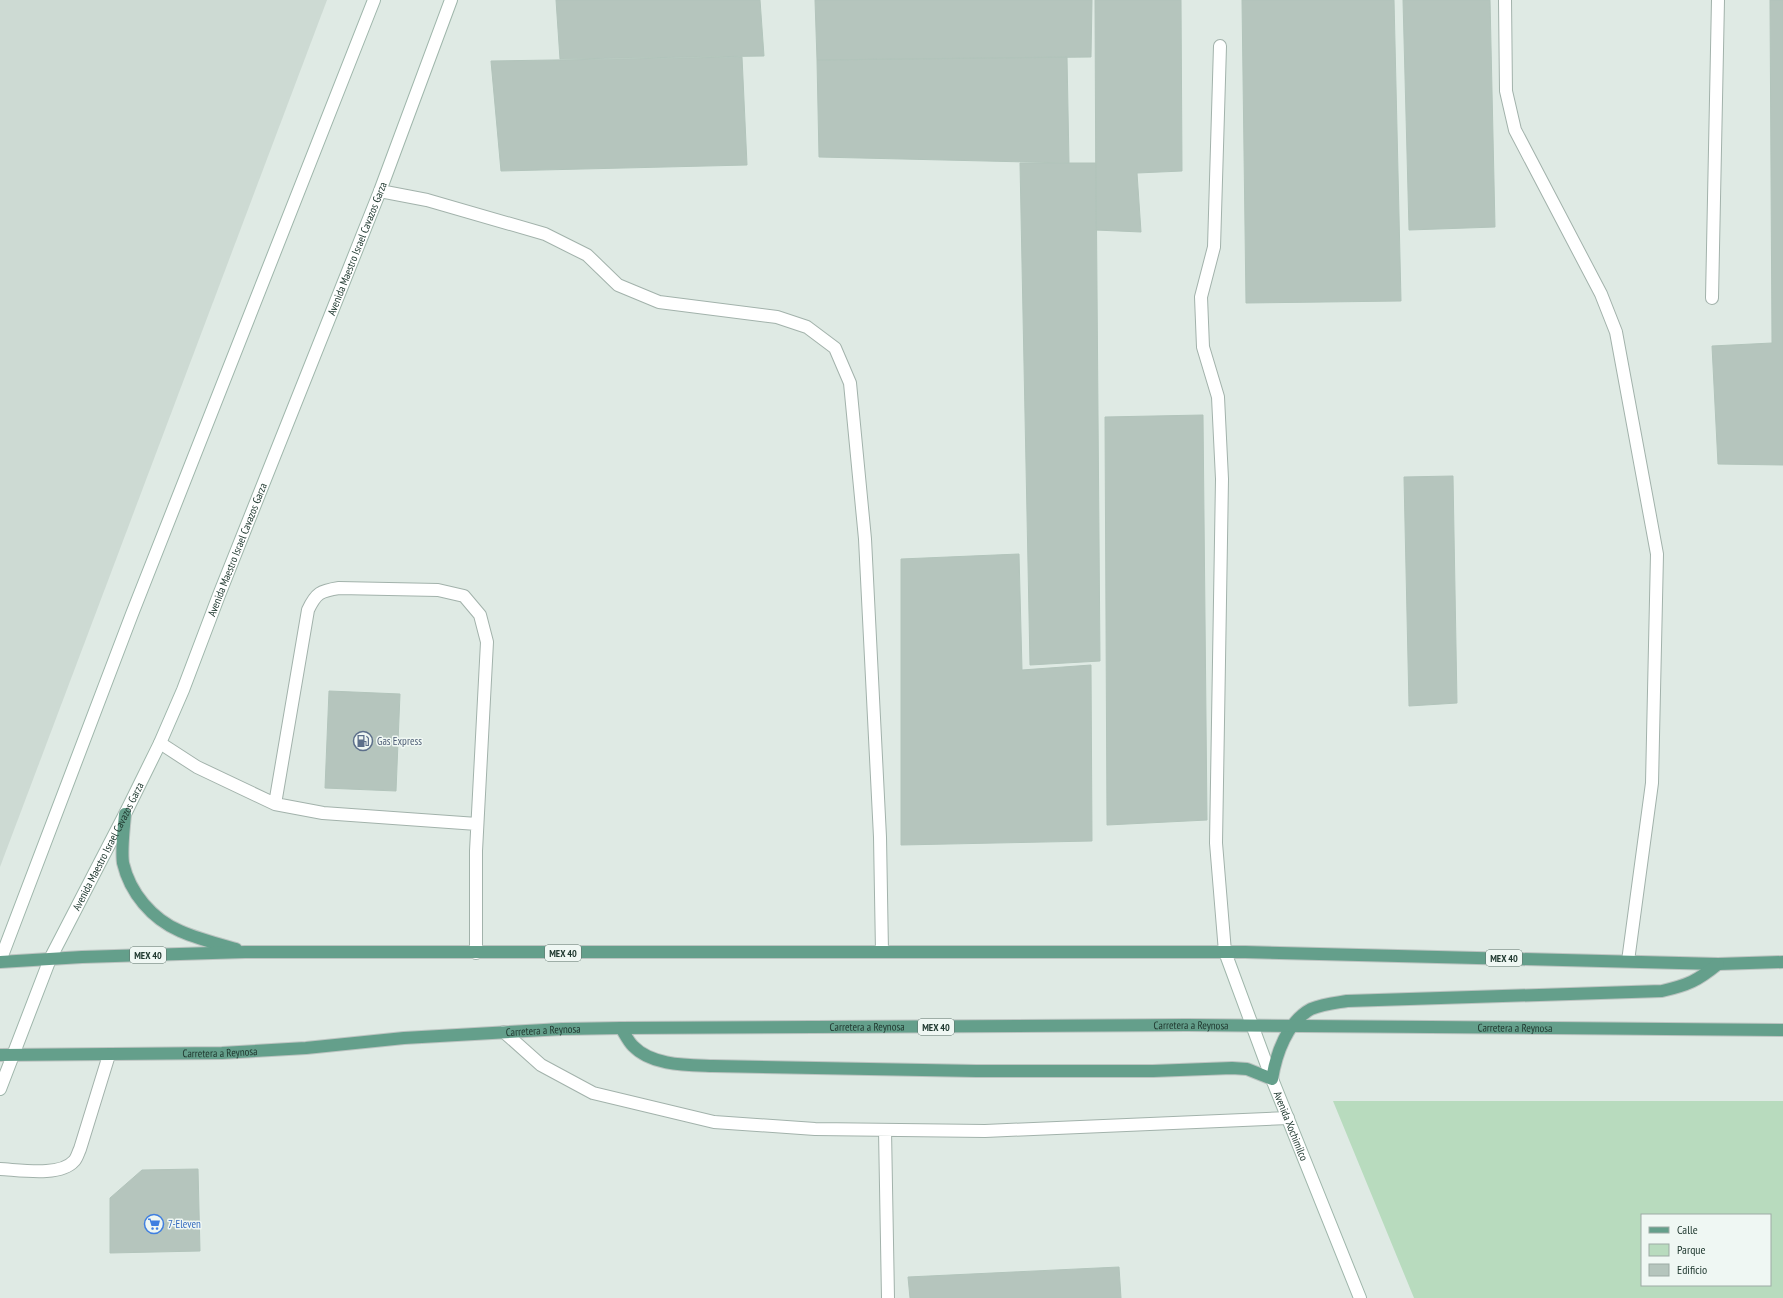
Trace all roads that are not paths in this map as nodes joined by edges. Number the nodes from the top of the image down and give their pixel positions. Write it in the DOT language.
graph roads {
  1 [pos="374,0"];
  2 [pos="451,0"];
  3 [pos="1505,0"];
  4 [pos="1718,0"];
  5 [pos="1220,46"];
  6 [pos="380,191"];
  7 [pos="1712,298"];
  8 [pos="160,743"];
  9 [pos="275,804"];
  10 [pos="125,814"];
  11 [pos="477,824"];
  12 [pos="245,952"];
  13 [pos="882,952"];
  14 [pos="1225,952"];
  15 [pos="476,953"];
  16 [pos="50,959"];
  17 [pos="0,961"];
  18 [pos="1628,961"];
  19 [pos="1783,962"];
  20 [pos="1718,964"];
  21 [pos="1252,1026"];
  22 [pos="1291,1027"];
  23 [pos="621,1028"];
  24 [pos="1783,1030"];
  25 [pos="504,1032"];
  26 [pos="14,1054"];
  27 [pos="0,1055"];
  28 [pos="109,1055"];
  29 [pos="1272,1079"];
  30 [pos="0,1089"];
  31 [pos="1288,1118"];
  32 [pos="886,1130"];
  33 [pos="0,1169"];
  34 [pos="888,1298"];
  35 [pos="1360,1298"];
  1 -- 17 [label="main road"];
  2 -- 6 [label="main road, Avenida Maestro Israel Cavazos Garza"];
  3 -- 18 [label="main road"];
  4 -- 7 [label="main road"];
  5 -- 14 [label="main road, Avenida Xochimilco"];
  6 -- 8 [label="main road, Avenida Maestro Israel Cavazos Garza"];
  6 -- 13 [label="main road"];
  8 -- 9 [label="main road"];
  8 -- 10 [label="main road, Avenida Maestro Israel Cavazos Garza"];
  9 -- 11 [label="main road"];
  9 -- 11 [label="main road"];
  10 -- 12 [label="main road"];
  10 -- 16 [label="main road, Avenida Maestro Israel Cavazos Garza"];
  11 -- 15 [label="main road"];
  12 -- 15 [label="main road, MEX 40"];
  12 -- 16 [label="main road, MEX 40"];
  13 -- 14 [label="main road, MEX 40"];
  13 -- 15 [label="main road, MEX 40"];
  14 -- 18 [label="main road, MEX 40"];
  14 -- 21 [label="main road, Avenida Xochimilco"];
  16 -- 17 [label="main road, MEX 40"];
  16 -- 26 [label="main road, Avenida Maestro Israel Cavazos Garza"];
  18 -- 20 [label="main road, MEX 40"];
  19 -- 20 [label="main road, MEX 40"];
  20 -- 22 [label="main road"];
  21 -- 22 [label="main road, Carretera a Reynosa / MEX 40"];
  21 -- 23 [label="main road, Carretera a Reynosa / MEX 40"];
  21 -- 29 [label="main road, Avenida Xochimilco"];
  22 -- 24 [label="main road, Carretera a Reynosa / MEX 40"];
  22 -- 29 [label="main road"];
  23 -- 25 [label="main road, Carretera a Reynosa / MEX 40"];
  23 -- 29 [label="main road"];
  25 -- 28 [label="main road, Carretera a Reynosa / MEX 40"];
  25 -- 32 [label="main road"];
  26 -- 27 [label="main road, Carretera a Reynosa / MEX 40"];
  26 -- 28 [label="main road, Carretera a Reynosa / MEX 40"];
  26 -- 30 [label="main road, Avenida Maestro Israel Cavazos Garza"];
  28 -- 33 [label="main road"];
  29 -- 31 [label="main road, Avenida Xochimilco"];
  31 -- 32 [label="main road"];
  31 -- 35 [label="main road, Avenida Xochimilco"];
  32 -- 34 [label="main road"];
}
